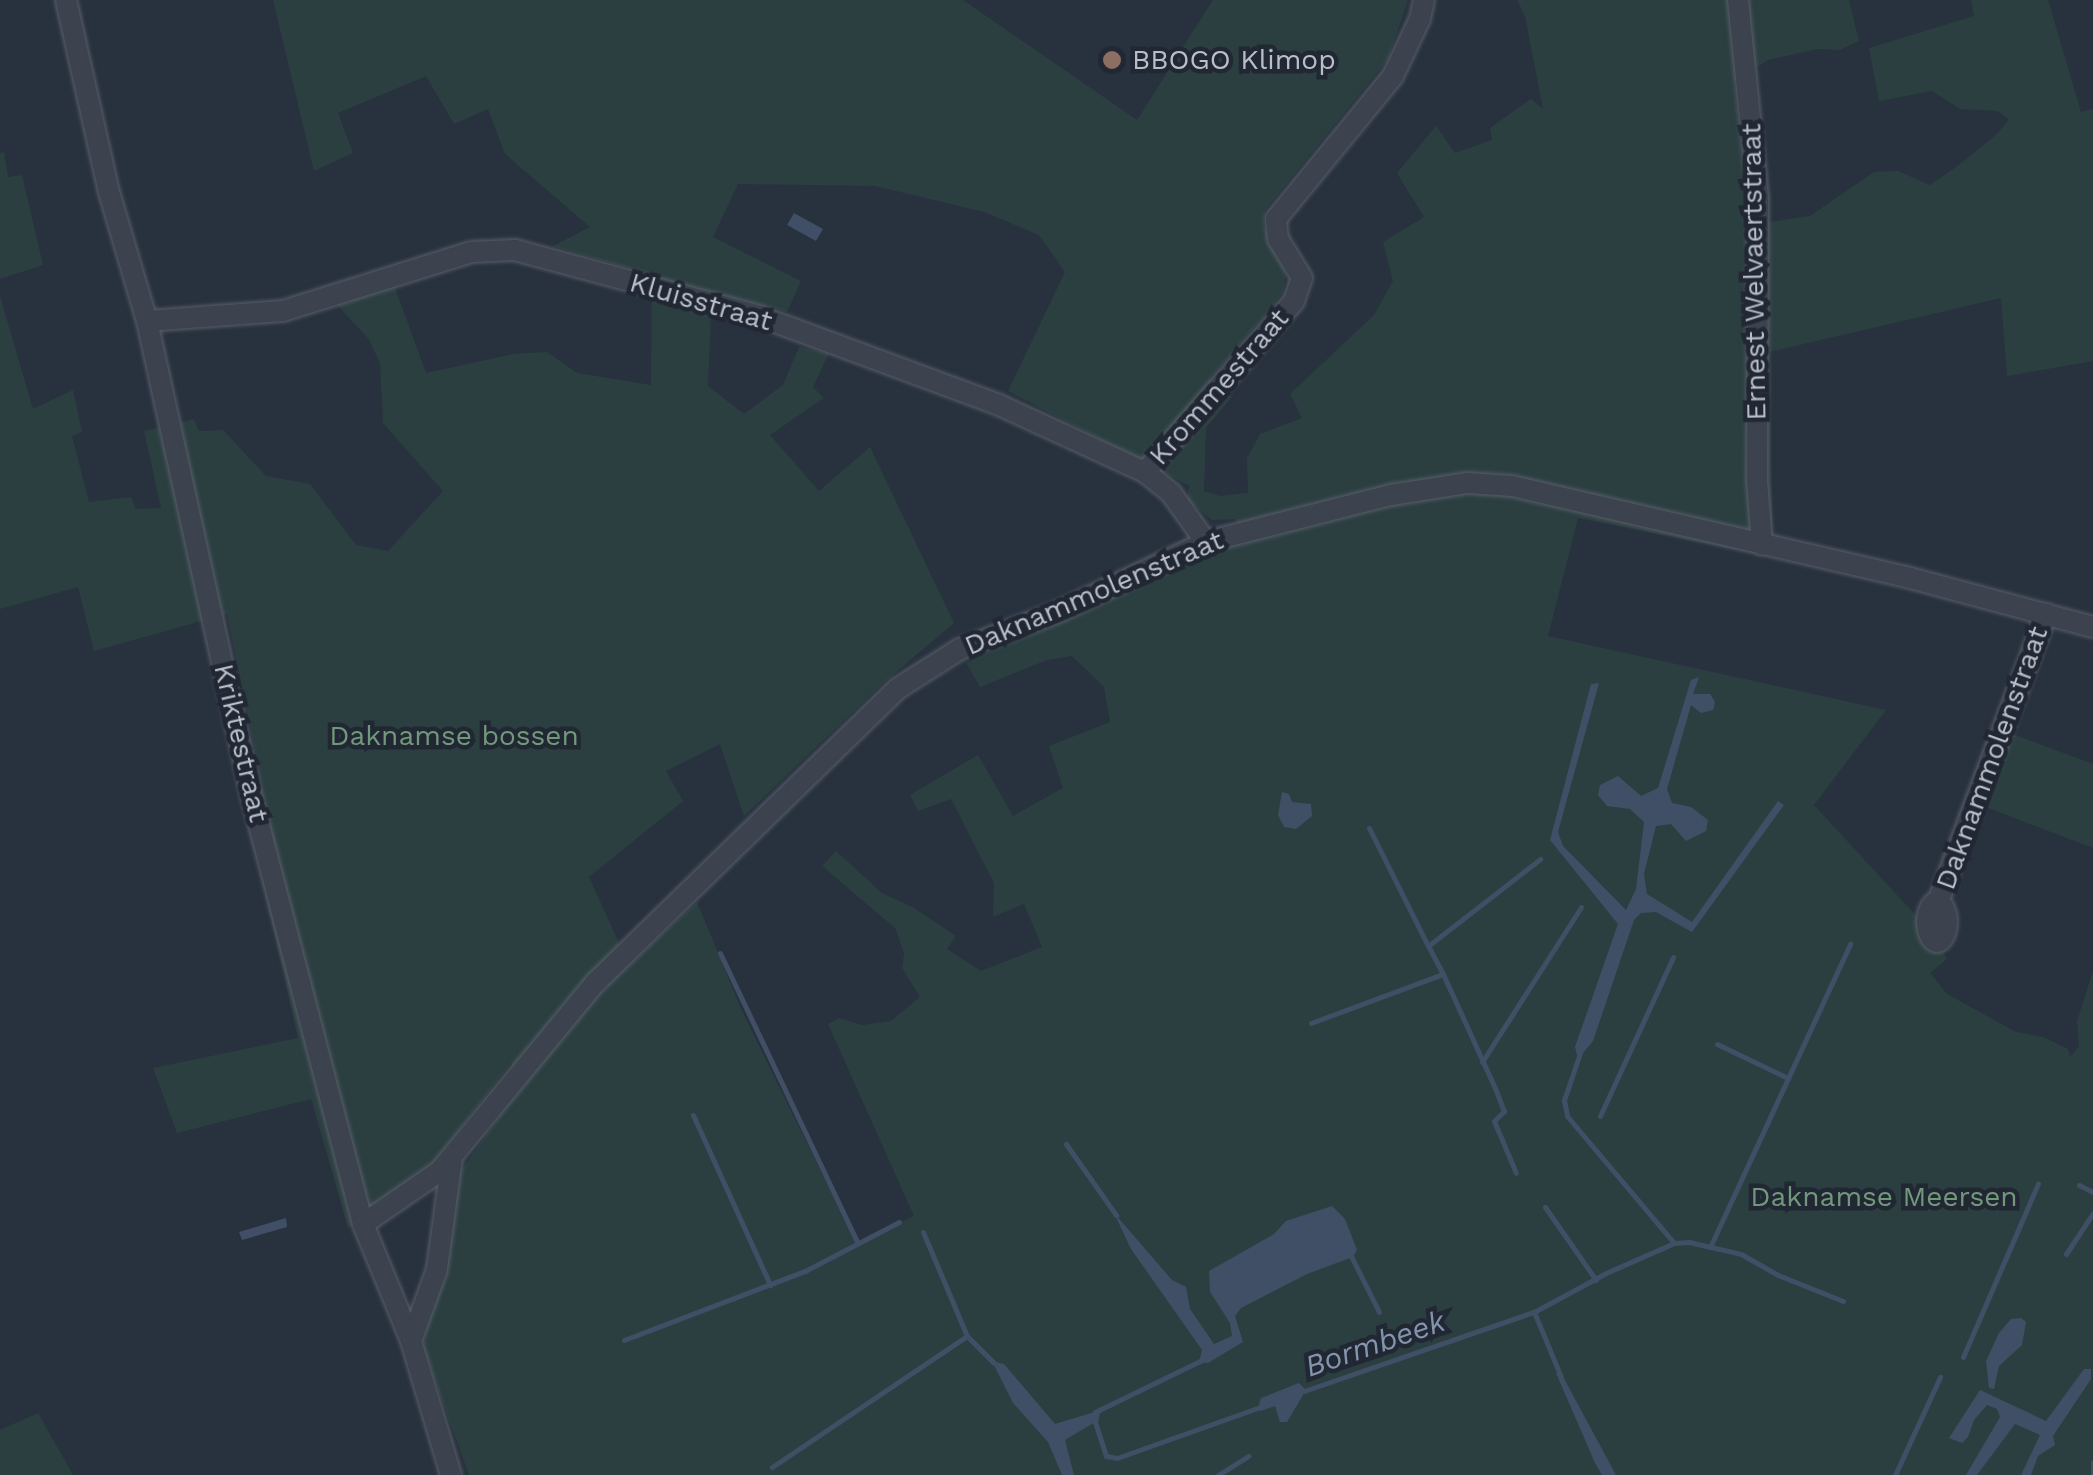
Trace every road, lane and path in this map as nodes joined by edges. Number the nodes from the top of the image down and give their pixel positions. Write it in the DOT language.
graph roads {
  1 [pos="66,0"];
  2 [pos="1424,0"];
  3 [pos="1738,0"];
  4 [pos="147,321"];
  5 [pos="1145,472"];
  6 [pos="1206,542"];
  7 [pos="1762,545"];
  8 [pos="2046,614"];
  9 [pos="2093,627"];
  10 [pos="1938,902"];
  11 [pos="452,1156"];
  12 [pos="363,1224"];
  13 [pos="411,1341"];
  14 [pos="451,1475"];
  1 -- 4 [label="street, Kriktestraat"];
  2 -- 5 [label="street, Krommestraat"];
  3 -- 7 [label="street, Ernest Welvaertstraat"];
  4 -- 5 [label="street, Kluisstraat"];
  4 -- 12 [label="street, Kriktestraat"];
  5 -- 6 [label="street, Kluisstraat"];
  6 -- 7 [label="street, Daknammolenstraat"];
  6 -- 11 [label="street, Daknammolenstraat"];
  7 -- 8 [label="street, Daknammolenstraat"];
  8 -- 9 [label="street, Daknammolenstraat"];
  8 -- 10 [label="street, Daknammolenstraat"];
  11 -- 12 [label="street, Daknammolenstraat"];
  11 -- 13 [label="street"];
  12 -- 13 [label="street, Kriktestraat"];
  13 -- 14 [label="street, Kriktestraat"];
}
